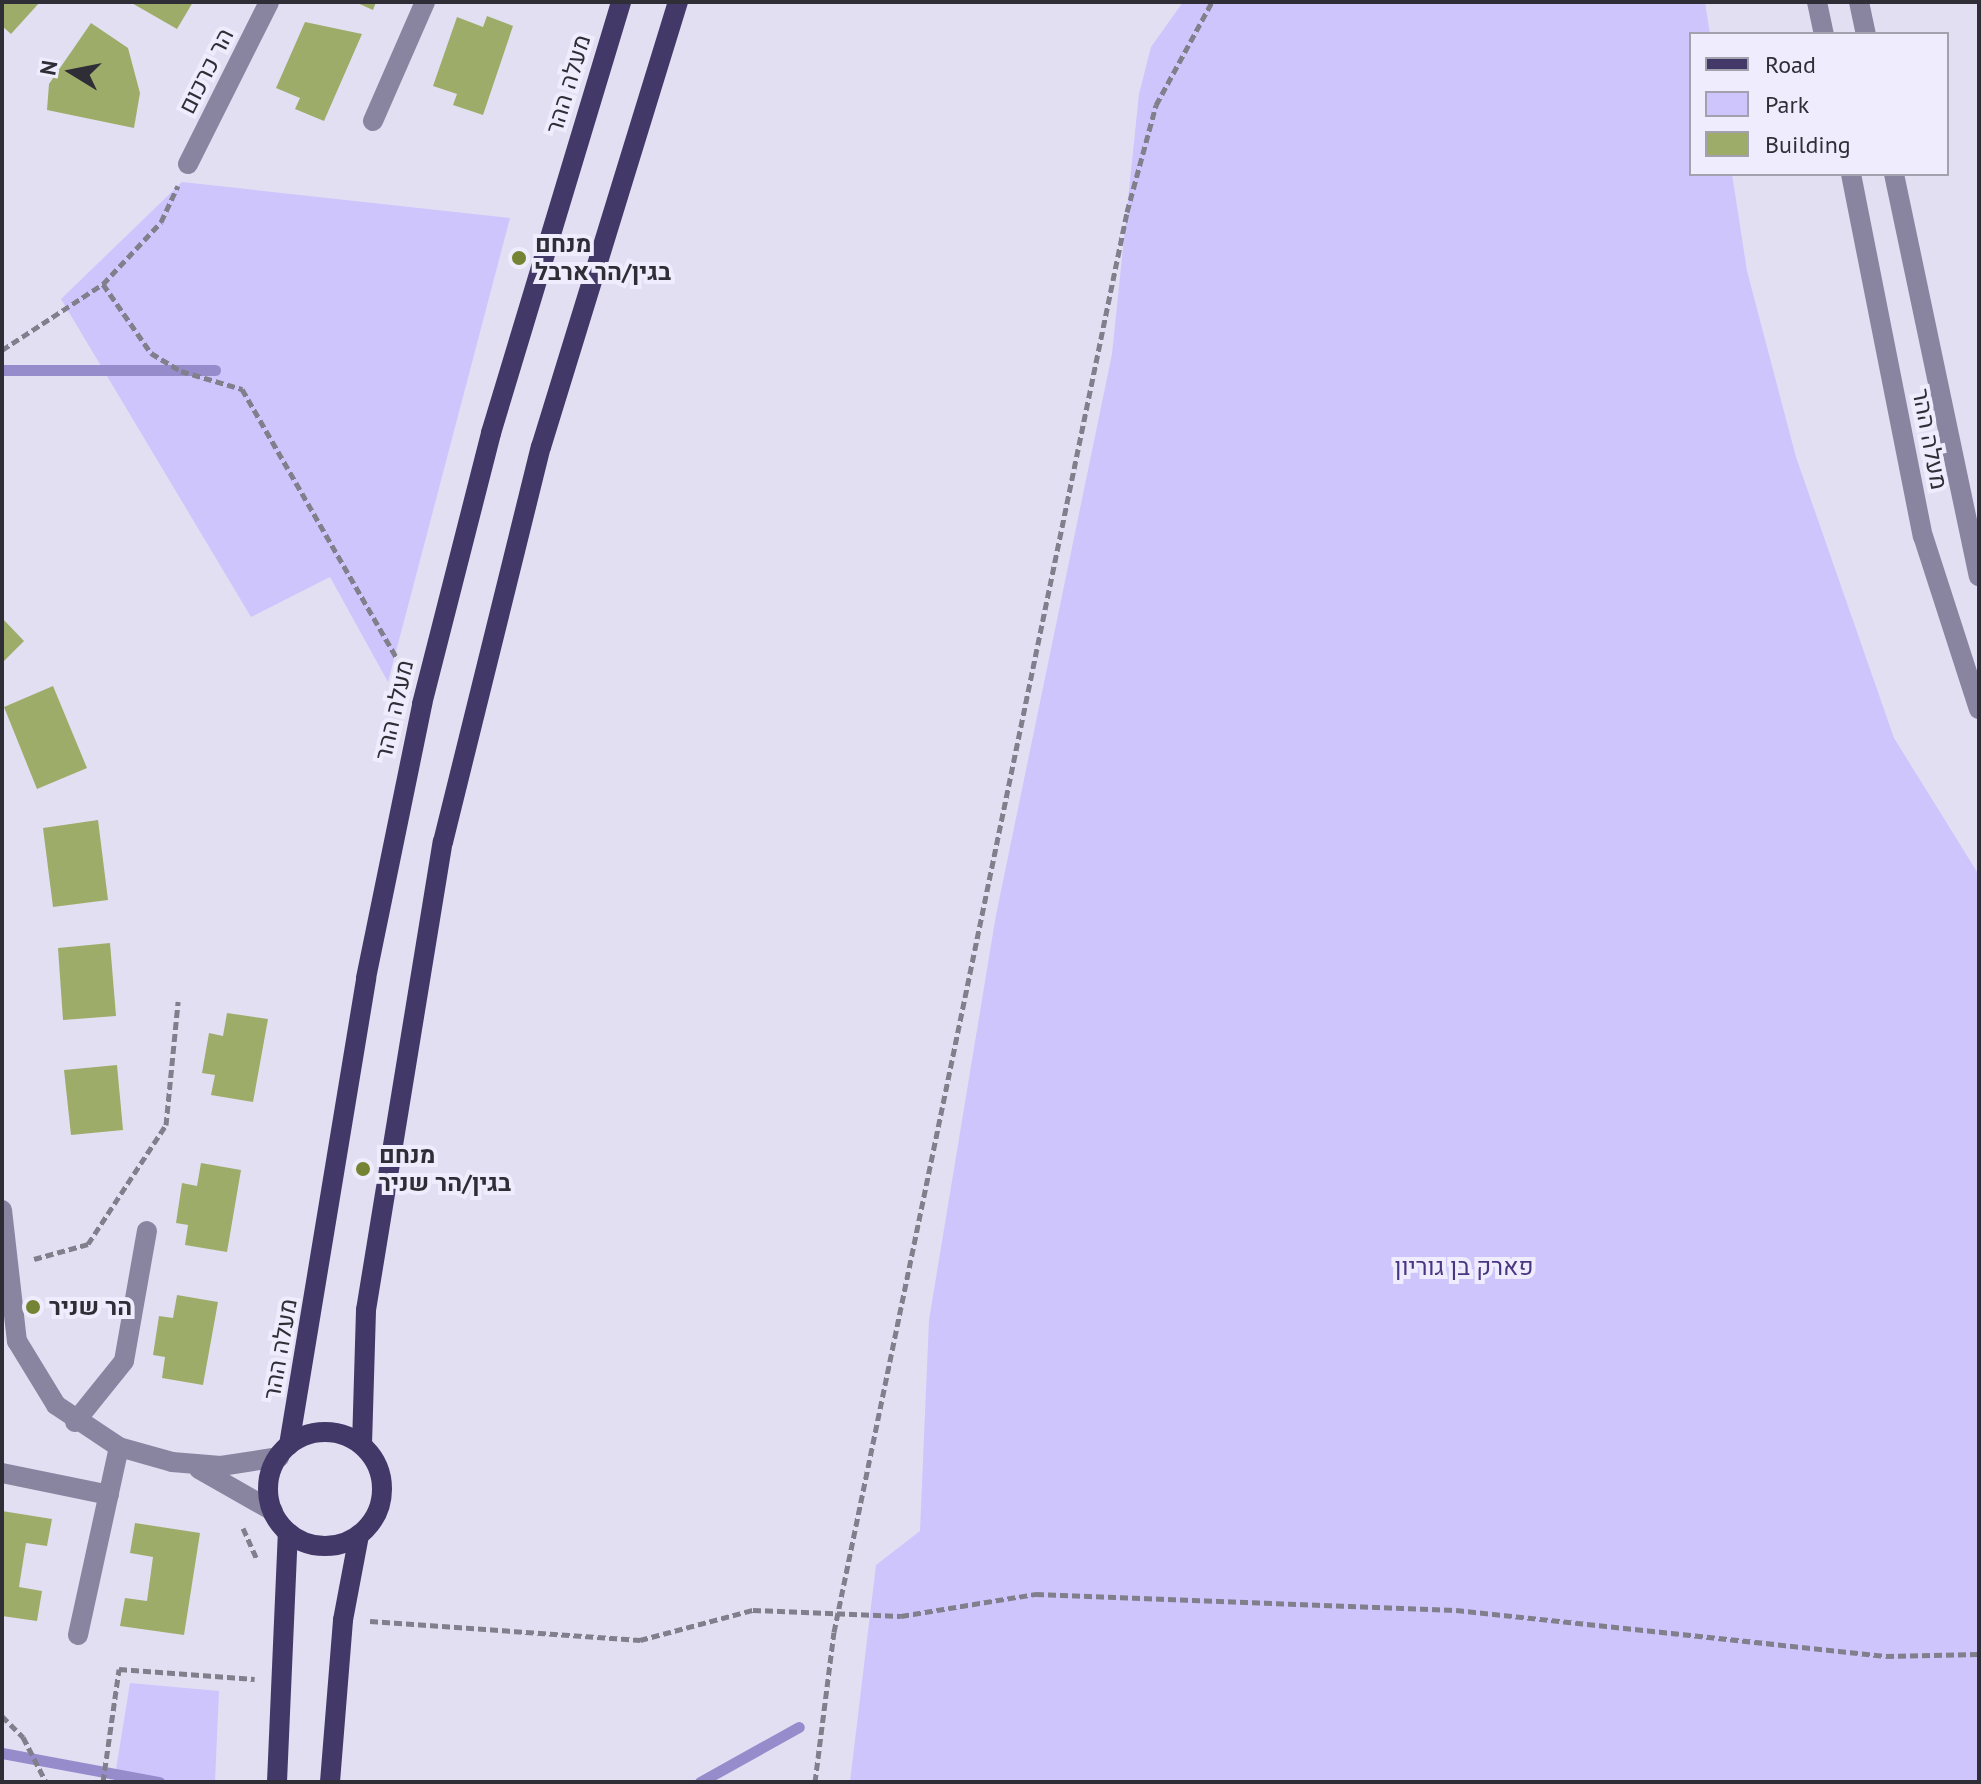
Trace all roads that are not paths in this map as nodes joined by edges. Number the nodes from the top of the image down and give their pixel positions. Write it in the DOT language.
graph roads {
  1 [pos="269,2"];
  2 [pos="425,2"];
  3 [pos="621,2"];
  4 [pos="678,2"];
  5 [pos="1817,2"];
  6 [pos="1859,2"];
  7 [pos="1824,32"];
  8 [pos="1866,32"];
  9 [pos="373,121"];
  10 [pos="188,164"];
  11 [pos="1851,176"];
  12 [pos="1894,176"];
  13 [pos="1979,576"];
  14 [pos="1979,709"];
  15 [pos="2,1210"];
  16 [pos="147,1231"];
  17 [pos="75,1422"];
  18 [pos="362,1445"];
  19 [pos="119,1447"];
  20 [pos="284,1451"];
  21 [pos="191,1466"];
  22 [pos="2,1473"];
  23 [pos="109,1495"];
  24 [pos="273,1511"];
  25 [pos="288,1532"];
  26 [pos="359,1535"];
  27 [pos="78,1635"];
  28 [pos="277,1782"];
  29 [pos="330,1782"];
  1 -- 10 [label="street, הר כרכום"];
  2 -- 9 [label="street"];
  3 -- 20 [label="main road, מעלה ההר"];
  4 -- 18 [label="main road"];
  5 -- 7 [label="street"];
  6 -- 8 [label="street"];
  11 -- 14 [label="street, מעלה ההר"];
  12 -- 13 [label="street, מעלה ההר"];
  15 -- 17 [label="street"];
  16 -- 17 [label="street"];
  17 -- 19 [label="street"];
  18 -- 20 [label="main road"];
  18 -- 26 [label="main road"];
  19 -- 21 [label="street"];
  19 -- 23 [label="street"];
  20 -- 21 [label="street"];
  20 -- 24 [label="main road"];
  21 -- 24 [label="street"];
  22 -- 23 [label="street"];
  23 -- 27 [label="street"];
  24 -- 25 [label="main road"];
  25 -- 26 [label="main road"];
  25 -- 28 [label="main road"];
  26 -- 29 [label="main road"];
}
